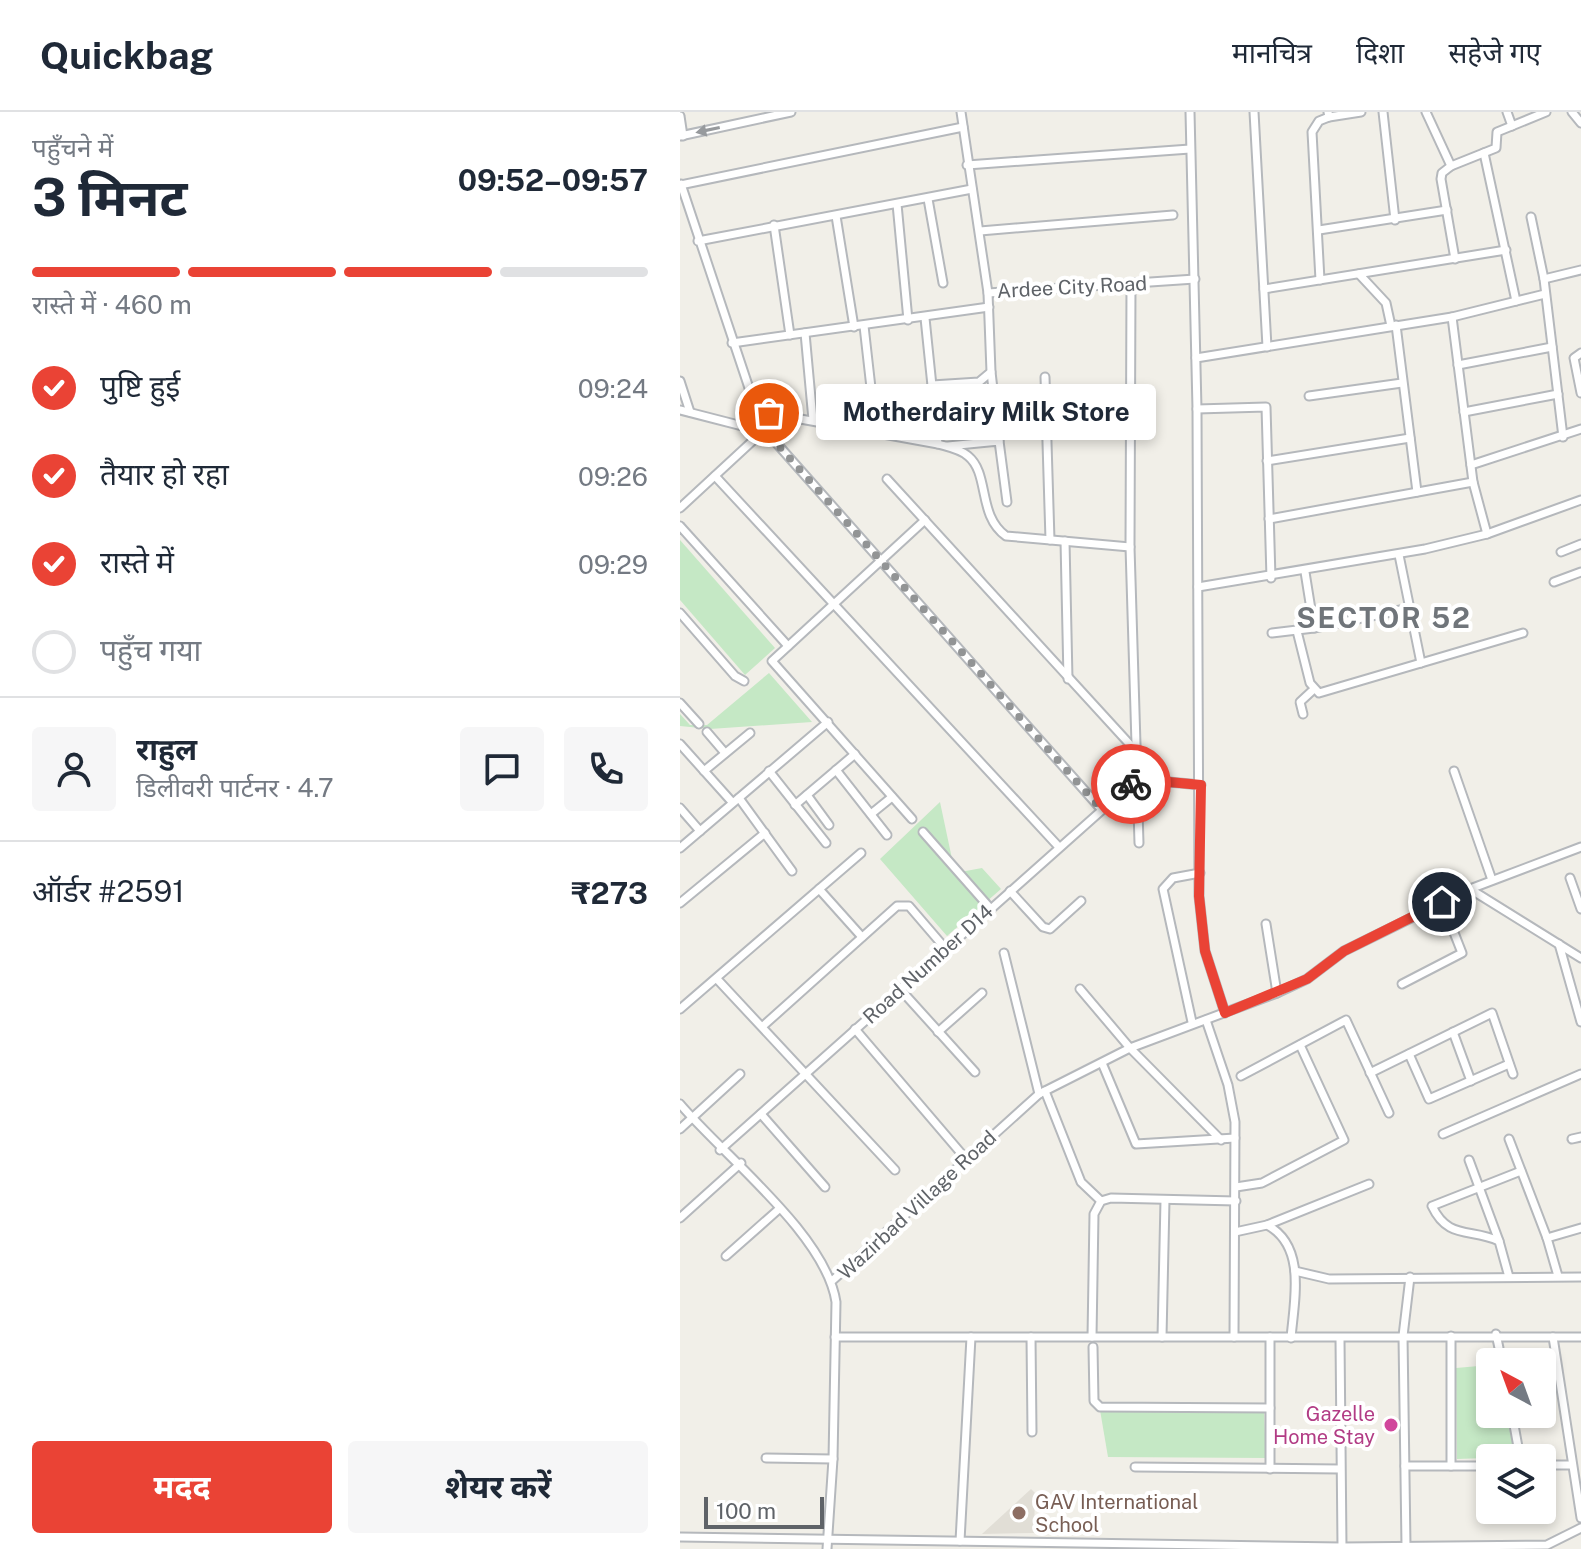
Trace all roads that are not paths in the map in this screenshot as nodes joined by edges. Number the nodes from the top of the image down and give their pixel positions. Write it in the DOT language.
graph roads {
  1 [pos="791,112"];
  2 [pos="961,112"];
  3 [pos="1190,112"];
  4 [pos="1254,112"];
  5 [pos="1361,112"];
  6 [pos="1383,112"];
  7 [pos="1426,112"];
  8 [pos="1507,112"];
  9 [pos="1546,112"];
  10 [pos="1576,113"];
  11 [pos="1329,115"];
  12 [pos="680,116"];
  13 [pos="1581,123"];
  14 [pos="1512,126"];
  15 [pos="963,127"];
  16 [pos="682,136"];
  17 [pos="1190,149"];
  18 [pos="1484,153"];
  19 [pos="967,165"];
  20 [pos="1451,166"];
  21 [pos="680,184"];
  22 [pos="972,189"];
  23 [pos="928,199"];
  24 [pos="897,204"];
  25 [pos="1447,210"];
  26 [pos="1173,215"];
  27 [pos="836,216"];
  28 [pos="1531,217"];
  29 [pos="1395,220"];
  30 [pos="774,225"];
  31 [pos="1319,230"];
  32 [pos="980,231"];
  33 [pos="698,241"];
  34 [pos="1506,250"];
  35 [pos="1455,259"];
  36 [pos="1581,270"];
  37 [pos="1359,274"];
  38 [pos="1195,279"];
  39 [pos="1544,279"];
  40 [pos="1320,280"];
  41 [pos="943,283"];
  42 [pos="1131,284"];
  43 [pos="1264,289"];
  44 [pos="988,293"];
  45 [pos="1545,294"];
  46 [pos="1516,301"];
  47 [pos="989,307"];
  48 [pos="1452,317"];
  49 [pos="925,318"];
  50 [pos="908,320"];
  51 [pos="1393,325"];
  52 [pos="864,326"];
  53 [pos="854,327"];
  54 [pos="805,333"];
  55 [pos="790,335"];
  56 [pos="732,343"];
  57 [pos="1267,347"];
  58 [pos="1552,347"];
  59 [pos="1581,353"];
  60 [pos="1196,358"];
  61 [pos="1458,365"];
  62 [pos="991,372"];
  63 [pos="1579,374"];
  64 [pos="1045,377"];
  65 [pos="680,381"];
  66 [pos="1402,383"];
  67 [pos="932,385"];
  68 [pos="1581,393"];
  69 [pos="1558,394"];
  70 [pos="1309,396"];
  71 [pos="1197,409"];
  72 [pos="680,410"];
  73 [pos="690,412"];
  74 [pos="1464,412"];
  75 [pos="773,414"];
  76 [pos="758,415"];
  77 [pos="813,420"];
  78 [pos="1581,429"];
  79 [pos="756,432"];
  80 [pos="876,432"];
  81 [pos="771,437"];
  82 [pos="1563,437"];
  83 [pos="1410,438"];
  84 [pos="999,441"];
  85 [pos="942,445"];
  86 [pos="1267,461"];
  87 [pos="1471,465"];
  88 [pos="715,476"];
  89 [pos="887,479"];
  90 [pos="1473,482"];
  91 [pos="1417,492"];
  92 [pos="1581,500"];
  93 [pos="1007,502"];
  94 [pos="680,508"];
  95 [pos="1269,519"];
  96 [pos="925,520"];
  97 [pos="680,526"];
  98 [pos="1487,534"];
  99 [pos="1050,540"];
  100 [pos="1065,541"];
  101 [pos="1581,544"];
  102 [pos="1130,547"];
  103 [pos="1561,552"];
  104 [pos="1399,555"];
  105 [pos="881,561"];
  106 [pos="1305,572"];
  107 [pos="1581,572"];
  108 [pos="1271,578"];
  109 [pos="1554,582"];
  110 [pos="1198,587"];
  111 [pos="835,603"];
  112 [pos="1410,608"];
  113 [pos="680,613"];
  114 [pos="1314,628"];
  115 [pos="1297,631"];
  116 [pos="1272,633"];
  117 [pos="1523,633"];
  118 [pos="788,646"];
  119 [pos="1421,663"];
  120 [pos="1068,679"];
  121 [pos="744,681"];
  122 [pos="1313,690"];
  123 [pos="680,703"];
  124 [pos="1303,714"];
  125 [pos="828,722"];
  126 [pos="699,724"];
  127 [pos="707,732"];
  128 [pos="750,733"];
  129 [pos="680,744"];
  130 [pos="1135,750"];
  131 [pos="725,753"];
  132 [pos="855,754"];
  133 [pos="836,770"];
  134 [pos="704,771"];
  135 [pos="769,771"];
  136 [pos="1454,771"];
  137 [pos="1137,779"];
  138 [pos="1201,785"];
  139 [pos="807,795"];
  140 [pos="892,797"];
  141 [pos="736,800"];
  142 [pos="795,805"];
  143 [pos="680,808"];
  144 [pos="1101,809"];
  145 [pos="871,814"];
  146 [pos="912,819"];
  147 [pos="829,825"];
  148 [pos="700,831"];
  149 [pos="923,832"];
  150 [pos="765,833"];
  151 [pos="887,835"];
  152 [pos="826,843"];
  153 [pos="1139,843"];
  154 [pos="1058,846"];
  155 [pos="1581,847"];
  156 [pos="680,848"];
  157 [pos="861,853"];
  158 [pos="792,871"];
  159 [pos="1200,873"];
  160 [pos="1570,878"];
  161 [pos="1492,880"];
  162 [pos="819,889"];
  163 [pos="1470,889"];
  164 [pos="1010,891"];
  165 [pos="1081,901"];
  166 [pos="1442,902"];
  167 [pos="680,903"];
  168 [pos="990,908"];
  169 [pos="1581,909"];
  170 [pos="1266,924"];
  171 [pos="862,937"];
  172 [pos="1559,944"];
  173 [pos="945,948"];
  174 [pos="1004,953"];
  175 [pos="1581,958"];
  176 [pos="717,979"];
  177 [pos="1402,984"];
  178 [pos="900,989"];
  179 [pos="1080,989"];
  180 [pos="982,993"];
  181 [pos="1277,993"];
  182 [pos="680,1009"];
  183 [pos="1225,1013"];
  184 [pos="1206,1020"];
  185 [pos="1192,1022"];
  186 [pos="1581,1022"];
  187 [pos="763,1026"];
  188 [pos="855,1029"];
  189 [pos="938,1032"];
  190 [pos="1453,1032"];
  191 [pos="1300,1045"];
  192 [pos="1130,1048"];
  193 [pos="1409,1054"];
  194 [pos="1102,1063"];
  195 [pos="1509,1064"];
  196 [pos="975,1072"];
  197 [pos="807,1073"];
  198 [pos="1370,1073"];
  199 [pos="740,1074"];
  200 [pos="1513,1074"];
  201 [pos="1581,1074"];
  202 [pos="1241,1076"];
  203 [pos="1471,1081"];
  204 [pos="1042,1093"];
  205 [pos="680,1104"];
  206 [pos="1389,1113"];
  207 [pos="761,1114"];
  208 [pos="692,1118"];
  209 [pos="680,1129"];
  210 [pos="1443,1134"];
  211 [pos="1581,1137"];
  212 [pos="1235,1138"];
  213 [pos="1509,1139"];
  214 [pos="1572,1139"];
  215 [pos="1221,1140"];
  216 [pos="720,1150"];
  217 [pos="966,1159"];
  218 [pos="1469,1160"];
  219 [pos="741,1163"];
  220 [pos="895,1170"];
  221 [pos="1521,1171"];
  222 [pos="1369,1184"];
  223 [pos="825,1187"];
  224 [pos="1236,1187"];
  225 [pos="1479,1188"];
  226 [pos="1165,1200"];
  227 [pos="1101,1201"];
  228 [pos="1236,1201"];
  229 [pos="779,1209"];
  230 [pos="680,1218"];
  231 [pos="1267,1225"];
  232 [pos="1581,1228"];
  233 [pos="1235,1232"];
  234 [pos="1547,1238"];
  235 [pos="1499,1241"];
  236 [pos="726,1256"];
  237 [pos="1295,1271"];
  238 [pos="1558,1276"];
  239 [pos="1410,1277"];
  240 [pos="1509,1277"];
  241 [pos="1581,1277"];
  242 [pos="833,1280"];
  243 [pos="1496,1334"];
  244 [pos="1403,1336"];
  245 [pos="1451,1336"];
  246 [pos="835,1337"];
  247 [pos="971,1337"];
  248 [pos="1031,1337"];
  249 [pos="1092,1337"];
  250 [pos="1162,1337"];
  251 [pos="1234,1337"];
  252 [pos="1270,1337"];
  253 [pos="1553,1337"];
  254 [pos="1581,1337"];
  255 [pos="1291,1338"];
  256 [pos="1340,1339"];
  257 [pos="1093,1347"];
  258 [pos="1499,1348"];
  259 [pos="1270,1408"];
  260 [pos="1032,1432"];
  261 [pos="766,1458"];
  262 [pos="833,1459"];
  263 [pos="1556,1465"];
  264 [pos="1571,1465"];
  265 [pos="1405,1466"];
  266 [pos="1451,1466"];
  267 [pos="1476,1466"];
  268 [pos="1135,1467"];
  269 [pos="1270,1469"];
  270 [pos="1340,1469"];
  271 [pos="1581,1518"];
  272 [pos="1581,1528"];
  273 [pos="680,1537"];
  274 [pos="830,1537"];
  275 [pos="960,1541"];
  276 [pos="1406,1546"];
  277 [pos="1342,1547"];
  278 [pos="827,1549"];
  1 -- 16 [label="street, one-way"];
  2 -- 15 [label="street, Ardee City Road"];
  3 -- 17 [label="street"];
  4 -- 43 [label="street"];
  5 -- 11 [label="street"];
  6 -- 29 [label="street"];
  7 -- 20 [label="street"];
  8 -- 14 [label="street"];
  9 -- 14 [label="street"];
  10 -- 13 [label="street"];
  11 -- 31 [label="street"];
  12 -- 16 [label="street"];
  14 -- 18 [label="street"];
  15 -- 19 [label="street, Ardee City Road"];
  15 -- 21 [label="street"];
  17 -- 19 [label="street"];
  17 -- 38 [label="street"];
  18 -- 20 [label="street"];
  18 -- 34 [label="street"];
  19 -- 22 [label="street, Ardee City Road"];
  20 -- 25 [label="street"];
  21 -- 33 [label="street"];
  22 -- 23 [label="street"];
  22 -- 32 [label="street, Ardee City Road"];
  23 -- 24 [label="street"];
  23 -- 41 [label="street"];
  24 -- 27 [label="street"];
  24 -- 50 [label="street"];
  25 -- 29 [label="street"];
  25 -- 35 [label="street"];
  26 -- 32 [label="street"];
  27 -- 30 [label="street"];
  27 -- 53 [label="street"];
  28 -- 39 [label="street"];
  29 -- 31 [label="street"];
  30 -- 33 [label="street"];
  30 -- 55 [label="street"];
  31 -- 40 [label="street"];
  32 -- 44 [label="street, Ardee City Road"];
  33 -- 56 [label="street"];
  34 -- 35 [label="street"];
  34 -- 46 [label="street"];
  35 -- 37 [label="street"];
  36 -- 39 [label="street"];
  37 -- 40 [label="street"];
  37 -- 51 [label="street"];
  38 -- 42 [label="street, Ardee City Road"];
  38 -- 60 [label="street"];
  39 -- 45 [label="street"];
  40 -- 43 [label="street"];
  42 -- 44 [label="street, Ardee City Road"];
  42 -- 102 [label="street"];
  43 -- 57 [label="street"];
  44 -- 47 [label="street"];
  45 -- 46 [label="street"];
  45 -- 58 [label="street"];
  46 -- 48 [label="street"];
  47 -- 49 [label="street"];
  47 -- 62 [label="street"];
  48 -- 51 [label="street"];
  48 -- 61 [label="street"];
  49 -- 50 [label="street"];
  49 -- 67 [label="street"];
  50 -- 52 [label="street"];
  51 -- 57 [label="street"];
  51 -- 66 [label="street"];
  52 -- 53 [label="street"];
  52 -- 80 [label="street"];
  53 -- 54 [label="street"];
  54 -- 55 [label="street"];
  54 -- 77 [label="street"];
  55 -- 56 [label="street"];
  56 -- 76 [label="street"];
  57 -- 60 [label="street"];
  58 -- 61 [label="street"];
  58 -- 69 [label="street"];
  59 -- 63 [label="street"];
  60 -- 71 [label="street"];
  61 -- 74 [label="street"];
  62 -- 67 [label="street"];
  62 -- 84 [label="street"];
  63 -- 68 [label="street"];
  64 -- 99 [label="street"];
  65 -- 73 [label="street"];
  66 -- 70 [label="street"];
  66 -- 83 [label="street"];
  67 -- 85 [label="street"];
  69 -- 74 [label="street"];
  69 -- 82 [label="street"];
  71 -- 86 [label="street"];
  71 -- 110 [label="street"];
  72 -- 73 [label="street"];
  73 -- 79 [label="street"];
  74 -- 87 [label="street"];
  75 -- 76 [label="street"];
  75 -- 77 [label="street"];
  75 -- 81 [label="street"];
  76 -- 79 [label="street"];
  77 -- 80 [label="street"];
  78 -- 82 [label="street"];
  79 -- 81 [label="street"];
  79 -- 88 [label="street"];
  80 -- 85 [label="street"];
  81 -- 105 [label="street"];
  82 -- 87 [label="street"];
  83 -- 86 [label="street"];
  83 -- 91 [label="street"];
  84 -- 85 [label="street"];
  84 -- 93 [label="street"];
  85 -- 99 [label="street"];
  86 -- 95 [label="street"];
  87 -- 90 [label="street"];
  88 -- 94 [label="street"];
  88 -- 111 [label="street"];
  89 -- 96 [label="street"];
  90 -- 91 [label="street"];
  90 -- 98 [label="street"];
  91 -- 95 [label="street"];
  92 -- 98 [label="street"];
  95 -- 108 [label="street"];
  96 -- 105 [label="street"];
  96 -- 120 [label="street"];
  97 -- 118 [label="street"];
  98 -- 104 [label="street"];
  99 -- 100 [label="street"];
  100 -- 102 [label="street"];
  100 -- 120 [label="street"];
  101 -- 103 [label="street"];
  102 -- 130 [label="street"];
  104 -- 106 [label="street"];
  104 -- 112 [label="street"];
  105 -- 111 [label="street"];
  105 -- 144 [label="street"];
  106 -- 108 [label="street"];
  106 -- 114 [label="street"];
  107 -- 109 [label="street"];
  108 -- 110 [label="street"];
  110 -- 138 [label="street"];
  111 -- 118 [label="street"];
  111 -- 154 [label="street"];
  112 -- 114 [label="street"];
  112 -- 119 [label="street"];
  113 -- 121 [label="street"];
  114 -- 115 [label="street"];
  115 -- 116 [label="street"];
  115 -- 122 [label="street"];
  117 -- 119 [label="street"];
  118 -- 125 [label="street"];
  119 -- 122 [label="street"];
  120 -- 130 [label="street"];
  122 -- 124 [label="street"];
  123 -- 126 [label="street"];
  125 -- 132 [label="street"];
  125 -- 135 [label="street"];
  127 -- 131 [label="street"];
  128 -- 131 [label="street"];
  129 -- 134 [label="street"];
  130 -- 137 [label="street"];
  131 -- 134 [label="street"];
  132 -- 133 [label="street"];
  132 -- 140 [label="street"];
  133 -- 139 [label="street"];
  133 -- 145 [label="street"];
  134 -- 141 [label="street"];
  135 -- 141 [label="street"];
  135 -- 142 [label="street"];
  136 -- 161 [label="street"];
  137 -- 138 [label="street"];
  137 -- 144 [label="street, Road Number D14"];
  137 -- 153 [label="street"];
  138 -- 159 [label="street"];
  139 -- 142 [label="street"];
  139 -- 147 [label="street"];
  140 -- 145 [label="street"];
  140 -- 146 [label="street"];
  141 -- 148 [label="street"];
  141 -- 150 [label="street"];
  142 -- 152 [label="street"];
  143 -- 148 [label="street"];
  144 -- 154 [label="street, Road Number D14"];
  145 -- 151 [label="street"];
  148 -- 156 [label="street"];
  149 -- 168 [label="street"];
  150 -- 158 [label="street"];
  150 -- 167 [label="street"];
  154 -- 164 [label="street, Road Number D14"];
  155 -- 161 [label="street, Wazirbad Village Road"];
  157 -- 162 [label="street"];
  159 -- 183 [label="street"];
  159 -- 185 [label="street"];
  160 -- 169 [label="street"];
  161 -- 163 [label="street, Wazirbad Village Road"];
  162 -- 171 [label="street"];
  162 -- 176 [label="street"];
  163 -- 166 [label="street, Wazirbad Village Road"];
  163 -- 172 [label="street"];
  164 -- 165 [label="street"];
  164 -- 168 [label="street, Road Number D14"];
  166 -- 177 [label="street"];
  166 -- 181 [label="street, Wazirbad Village Road"];
  168 -- 173 [label="street, Road Number D14"];
  170 -- 181 [label="street"];
  171 -- 173 [label="street"];
  171 -- 187 [label="street"];
  172 -- 175 [label="street"];
  172 -- 186 [label="street"];
  173 -- 178 [label="street, Road Number D14"];
  174 -- 204 [label="street"];
  176 -- 182 [label="street"];
  176 -- 187 [label="street"];
  178 -- 188 [label="street, Road Number D14"];
  178 -- 189 [label="street"];
  179 -- 192 [label="street"];
  180 -- 189 [label="street"];
  181 -- 183 [label="street, Wazirbad Village Road"];
  183 -- 184 [label="street, Wazirbad Village Road"];
  184 -- 185 [label="street, Wazirbad Village Road"];
  184 -- 212 [label="street"];
  185 -- 192 [label="street, Wazirbad Village Road"];
  187 -- 197 [label="street"];
  188 -- 197 [label="street, Road Number D14"];
  188 -- 217 [label="street"];
  189 -- 196 [label="street"];
  190 -- 193 [label="street"];
  190 -- 195 [label="street"];
  190 -- 203 [label="street"];
  191 -- 198 [label="street"];
  191 -- 202 [label="street"];
  191 -- 224 [label="street"];
  192 -- 194 [label="street, Wazirbad Village Road"];
  192 -- 215 [label="street"];
  193 -- 198 [label="street"];
  193 -- 203 [label="street"];
  194 -- 204 [label="street, Wazirbad Village Road"];
  194 -- 215 [label="street"];
  195 -- 200 [label="street"];
  195 -- 203 [label="street"];
  197 -- 207 [label="street, Road Number D14"];
  197 -- 220 [label="street"];
  198 -- 206 [label="street"];
  199 -- 208 [label="street"];
  201 -- 210 [label="street"];
  204 -- 217 [label="street, Wazirbad Village Road"];
  204 -- 227 [label="street"];
  205 -- 208 [label="street"];
  207 -- 216 [label="street, Road Number D14"];
  207 -- 223 [label="street"];
  208 -- 209 [label="street"];
  208 -- 216 [label="street"];
  211 -- 214 [label="street"];
  212 -- 215 [label="street"];
  212 -- 224 [label="street"];
  213 -- 221 [label="street"];
  216 -- 219 [label="street"];
  217 -- 242 [label="street, Wazirbad Village Road"];
  218 -- 225 [label="street"];
  219 -- 229 [label="street"];
  219 -- 230 [label="street"];
  221 -- 225 [label="street"];
  221 -- 234 [label="street"];
  222 -- 231 [label="street"];
  224 -- 228 [label="street"];
  225 -- 235 [label="street"];
  225 -- 235 [label="street"];
  226 -- 227 [label="street"];
  226 -- 228 [label="street"];
  226 -- 250 [label="street"];
  227 -- 249 [label="street"];
  228 -- 233 [label="street"];
  229 -- 236 [label="street"];
  229 -- 242 [label="street"];
  231 -- 233 [label="street"];
  231 -- 237 [label="street"];
  232 -- 234 [label="street"];
  233 -- 251 [label="street"];
  234 -- 238 [label="street"];
  235 -- 240 [label="street"];
  237 -- 239 [label="street"];
  237 -- 255 [label="street"];
  238 -- 240 [label="street"];
  238 -- 241 [label="street"];
  239 -- 240 [label="street"];
  239 -- 244 [label="street"];
  242 -- 246 [label="street, Wazirbad Village Road"];
  243 -- 245 [label="street"];
  243 -- 253 [label="street"];
  243 -- 258 [label="street"];
  244 -- 245 [label="street"];
  244 -- 256 [label="street"];
  244 -- 265 [label="street"];
  245 -- 266 [label="street"];
  246 -- 247 [label="street"];
  246 -- 262 [label="street, Wazirbad Village Road"];
  247 -- 248 [label="street"];
  247 -- 275 [label="street"];
  248 -- 249 [label="street"];
  248 -- 260 [label="street"];
  249 -- 250 [label="street"];
  250 -- 251 [label="street"];
  251 -- 252 [label="street"];
  252 -- 255 [label="street"];
  252 -- 259 [label="street"];
  253 -- 254 [label="street"];
  253 -- 264 [label="street"];
  255 -- 256 [label="street"];
  256 -- 270 [label="street"];
  257 -- 259 [label="street"];
  259 -- 269 [label="street"];
  261 -- 262 [label="street"];
  262 -- 274 [label="street, Wazirbad Village Road"];
  263 -- 264 [label="street"];
  264 -- 271 [label="street"];
  265 -- 266 [label="street"];
  265 -- 276 [label="street"];
  266 -- 267 [label="street"];
  268 -- 269 [label="street"];
  269 -- 270 [label="street"];
  270 -- 277 [label="street"];
  272 -- 276 [label="street"];
  273 -- 274 [label="street"];
  274 -- 275 [label="street"];
  274 -- 278 [label="street, Wazirbad Village Road"];
  275 -- 277 [label="street"];
  276 -- 277 [label="street"];
}
